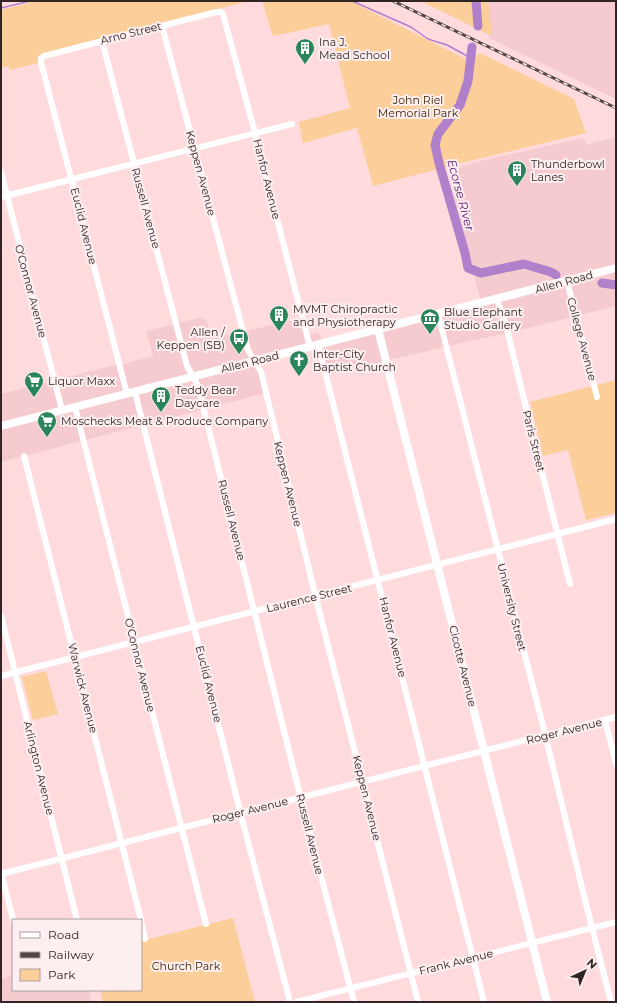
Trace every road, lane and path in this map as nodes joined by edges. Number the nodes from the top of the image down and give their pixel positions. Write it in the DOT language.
graph roads {
  1 [pos="222,13"];
  2 [pos="162,26"];
  3 [pos="102,41"];
  4 [pos="41,58"];
  5 [pos="292,124"];
  6 [pos="255,133"];
  7 [pos="194,148"];
  8 [pos="134,163"];
  9 [pos="1,172"];
  10 [pos="72,180"];
  11 [pos="4,197"];
  12 [pos="616,268"];
  13 [pos="566,281"];
  14 [pos="497,299"];
  15 [pos="438,314"];
  16 [pos="378,329"];
  17 [pos="314,346"];
  18 [pos="254,361"];
  19 [pos="193,377"];
  20 [pos="131,393"];
  21 [pos="597,397"];
  22 [pos="75,407"];
  23 [pos="62,410"];
  24 [pos="1,426"];
  25 [pos="24,456"];
  26 [pos="616,520"];
  27 [pos="557,534"];
  28 [pos="498,550"];
  29 [pos="437,565"];
  30 [pos="377,580"];
  31 [pos="570,584"];
  32 [pos="316,596"];
  33 [pos="254,612"];
  34 [pos="1,616"];
  35 [pos="194,627"];
  36 [pos="134,642"];
  37 [pos="75,657"];
  38 [pos="15,672"];
  39 [pos="1,676"];
  40 [pos="616,717"];
  41 [pos="605,720"];
  42 [pos="545,735"];
  43 [pos="484,751"];
  44 [pos="616,764"];
  45 [pos="425,766"];
  46 [pos="363,782"];
  47 [pos="301,797"];
  48 [pos="241,812"];
  49 [pos="181,828"];
  50 [pos="121,843"];
  51 [pos="61,858"];
  52 [pos="1,873"];
  53 [pos="13,919"];
  54 [pos="77,919"];
  55 [pos="140,919"];
  56 [pos="616,922"];
  57 [pos="206,924"];
  58 [pos="142,925"];
  59 [pos="593,928"];
  60 [pos="146,939"];
  61 [pos="533,943"];
  62 [pos="473,957"];
  63 [pos="411,973"];
  64 [pos="350,988"];
  65 [pos="289,1002"];
  66 [pos="296,1002"];
  67 [pos="354,1002"];
  68 [pos="418,1002"];
  69 [pos="484,1002"];
  70 [pos="547,1002"];
  71 [pos="612,1002"];
  1 -- 2 [label="street, Arno Street"];
  1 -- 6 [label="street, Hanfor Avenue"];
  2 -- 3 [label="street, Arno Street"];
  2 -- 7 [label="street, Keppen Avenue"];
  3 -- 4 [label="street, Arno Street"];
  3 -- 8 [label="street, Russell Avenue"];
  4 -- 10 [label="street, Euclid Avenue"];
  5 -- 6 [label="street"];
  6 -- 7 [label="street"];
  6 -- 17 [label="street, Hanfor Avenue"];
  7 -- 8 [label="street"];
  7 -- 18 [label="street, Keppen Avenue"];
  8 -- 10 [label="street"];
  8 -- 19 [label="street, Russell Avenue"];
  9 -- 11 [label="street, O'Connor Avenue"];
  10 -- 11 [label="street"];
  10 -- 20 [label="street, Euclid Avenue"];
  11 -- 23 [label="street, O'Connor Avenue"];
  12 -- 13 [label="street, Allen Road"];
  13 -- 14 [label="street, Allen Road"];
  13 -- 21 [label="street, College Avenue"];
  14 -- 15 [label="street, Allen Road"];
  14 -- 27 [label="street, Paris Street"];
  15 -- 16 [label="street, Allen Road"];
  15 -- 28 [label="street, University Street"];
  16 -- 17 [label="street, Allen Road"];
  16 -- 29 [label="street, Cicotte Avenue"];
  17 -- 18 [label="street, Allen Road"];
  17 -- 30 [label="street, Hanfor Avenue"];
  18 -- 19 [label="street, Allen Road"];
  18 -- 32 [label="street, Keppen Avenue"];
  19 -- 20 [label="street, Allen Road"];
  19 -- 33 [label="street, Russell Avenue"];
  20 -- 22 [label="street, Allen Road"];
  20 -- 35 [label="street, Euclid Avenue"];
  22 -- 23 [label="street, Allen Road"];
  22 -- 36 [label="street, O'Connor Avenue"];
  23 -- 24 [label="street, Allen Road"];
  25 -- 37 [label="street, Warwick Avenue"];
  26 -- 27 [label="street, Laurence Street"];
  27 -- 28 [label="street, Laurence Street"];
  27 -- 31 [label="street, Paris Street"];
  28 -- 29 [label="street, Laurence Street"];
  28 -- 42 [label="street, University Street"];
  29 -- 30 [label="street, Laurence Street"];
  29 -- 43 [label="street, Cicotte Avenue"];
  30 -- 32 [label="street, Laurence Street"];
  30 -- 45 [label="street, Hanfor Avenue"];
  32 -- 33 [label="street, Laurence Street"];
  32 -- 46 [label="street, Keppen Avenue"];
  33 -- 35 [label="street, Laurence Street"];
  33 -- 47 [label="street, Russell Avenue"];
  34 -- 38 [label="street, Arlington Avenue"];
  35 -- 36 [label="street, Laurence Street"];
  35 -- 48 [label="street, Euclid Avenue"];
  36 -- 37 [label="street, Laurence Street"];
  36 -- 49 [label="street, O'Connor Avenue"];
  37 -- 38 [label="street, Laurence Street"];
  37 -- 50 [label="street, Warwick Avenue"];
  38 -- 39 [label="street, Laurence Street"];
  38 -- 51 [label="street, Arlington Avenue"];
  40 -- 41 [label="street, Roger Avenue"];
  41 -- 42 [label="street, Roger Avenue"];
  41 -- 44 [label="street"];
  42 -- 43 [label="street, Roger Avenue"];
  42 -- 59 [label="street, University Street"];
  43 -- 45 [label="street, Roger Avenue"];
  43 -- 61 [label="street, Cicotte Avenue"];
  45 -- 46 [label="street, Roger Avenue"];
  45 -- 62 [label="street, Hanfor Avenue"];
  46 -- 47 [label="street, Roger Avenue"];
  46 -- 63 [label="street, Keppen Avenue"];
  47 -- 48 [label="street, Roger Avenue"];
  47 -- 64 [label="street, Russell Avenue"];
  48 -- 49 [label="street, Roger Avenue"];
  48 -- 65 [label="street, Euclid Avenue"];
  49 -- 50 [label="street, Roger Avenue"];
  49 -- 57 [label="street, O'Connor Avenue"];
  50 -- 51 [label="street, Roger Avenue"];
  50 -- 55 [label="street, Warwick Avenue"];
  51 -- 52 [label="street, Roger Avenue"];
  51 -- 54 [label="street, Arlington Avenue"];
  52 -- 53 [label="street"];
  56 -- 59 [label="street, Frank Avenue"];
  58 -- 60 [label="street, Warwick Avenue"];
  59 -- 61 [label="street, Frank Avenue"];
  59 -- 71 [label="street, University Street"];
  61 -- 62 [label="street, Frank Avenue"];
  61 -- 70 [label="street, Cicotte Avenue"];
  62 -- 63 [label="street, Frank Avenue"];
  62 -- 69 [label="street, Hanfor Avenue"];
  63 -- 64 [label="street, Frank Avenue"];
  63 -- 68 [label="street, Keppen Avenue"];
  64 -- 66 [label="street, Frank Avenue"];
  64 -- 67 [label="street, Russell Avenue"];
}
